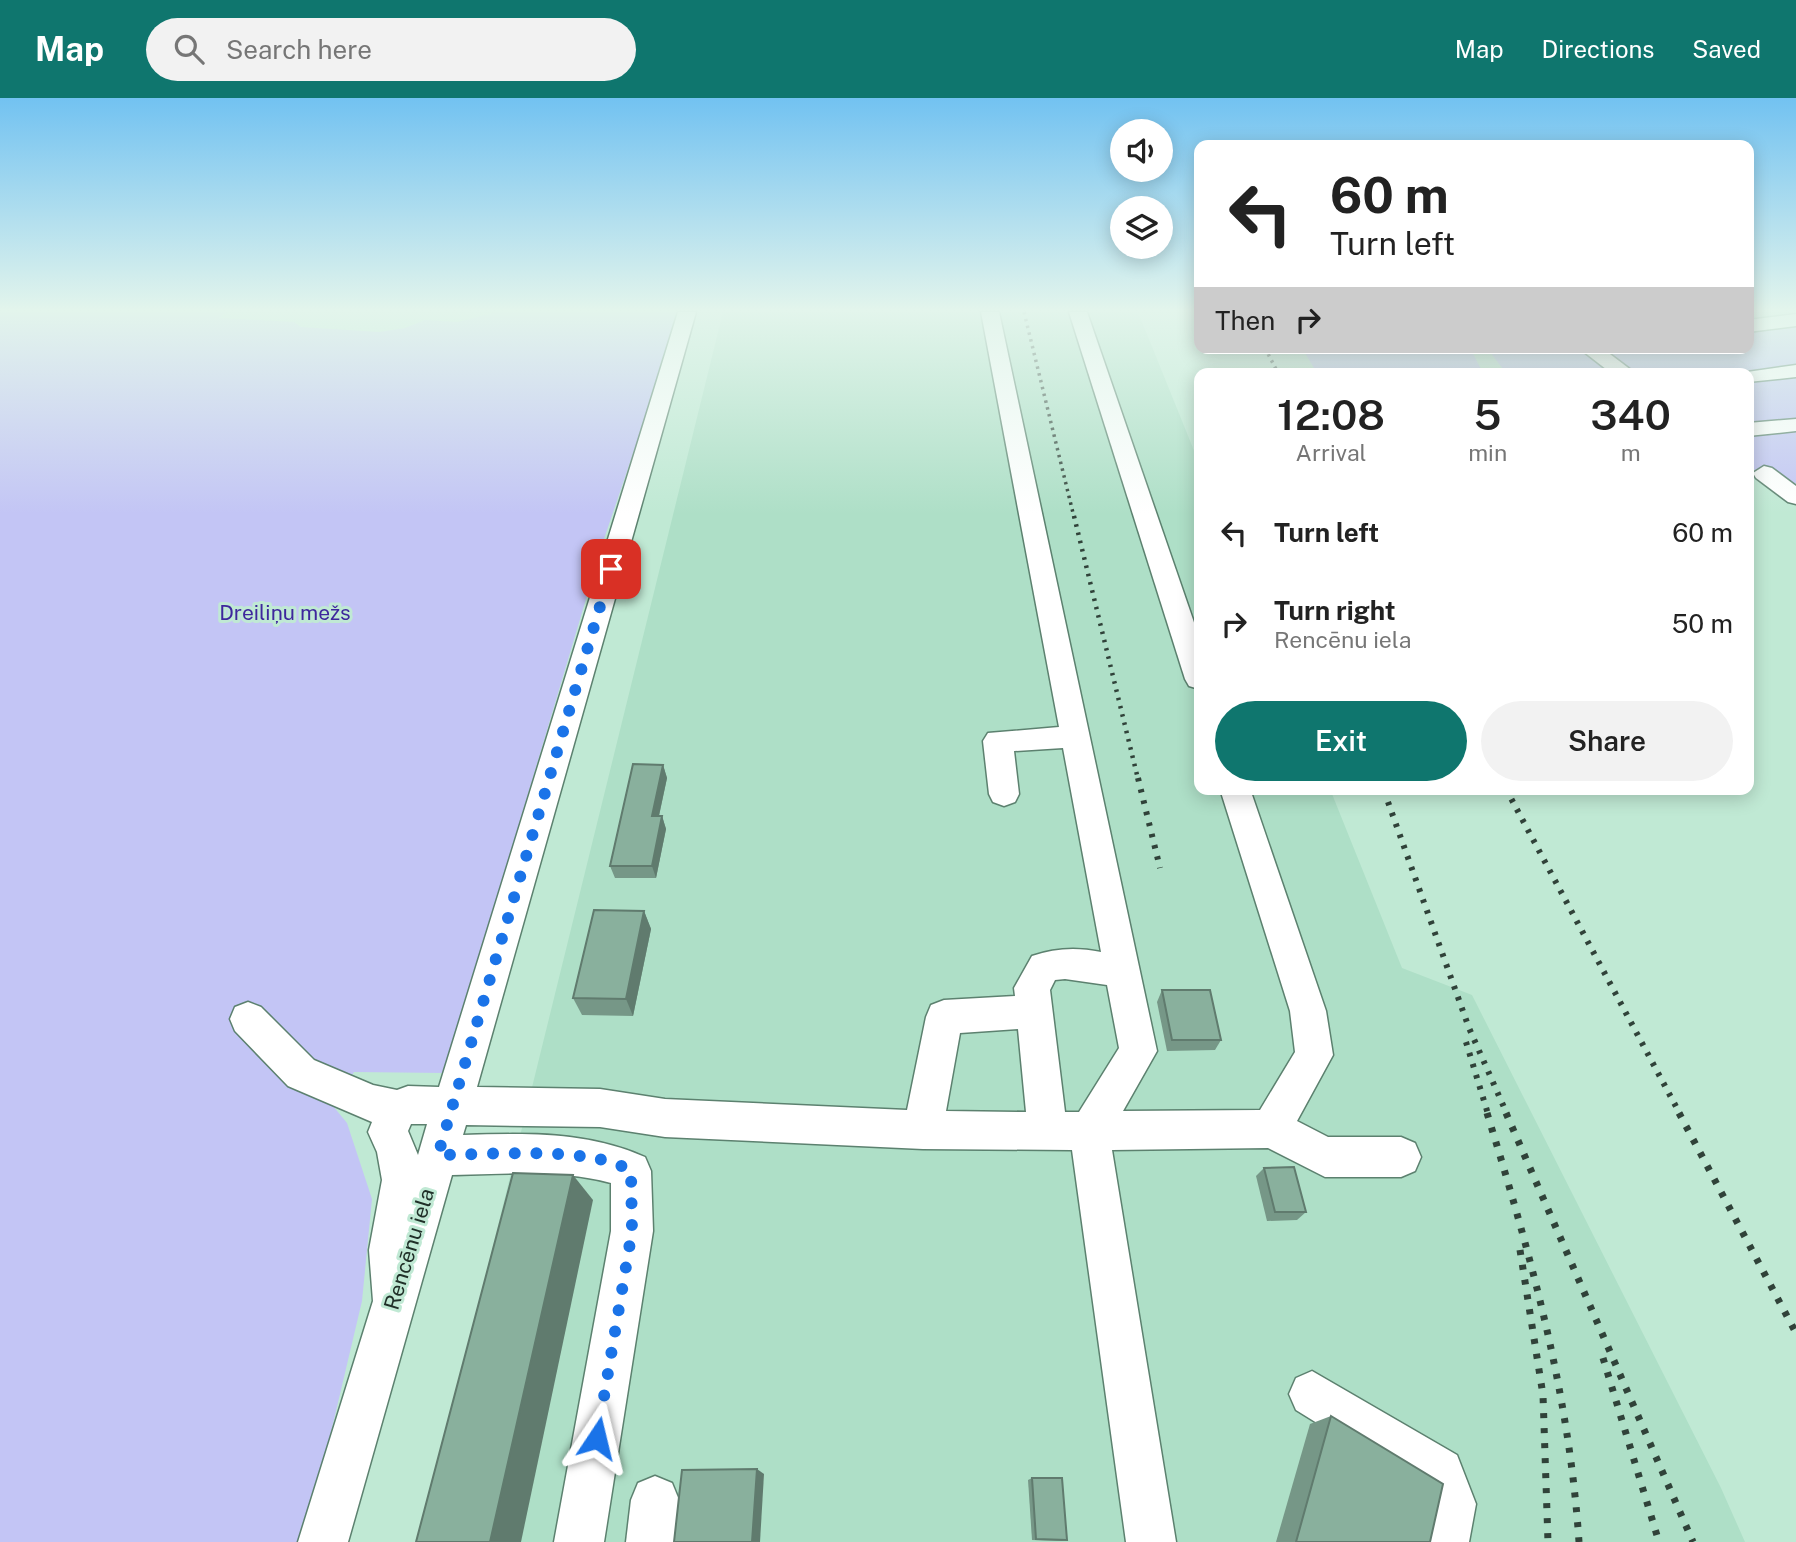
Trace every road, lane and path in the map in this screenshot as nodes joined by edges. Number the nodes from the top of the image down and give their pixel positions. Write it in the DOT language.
graph roads {
  1 [pos="667,379"];
  2 [pos="1003,379"];
  3 [pos="1100,379"];
  4 [pos="1796,425"];
  5 [pos="1754,429"];
  6 [pos="1764,473"];
  7 [pos="1792,491"];
  8 [pos="1194,664"];
  9 [pos="1075,737"];
  10 [pos="1004,794"];
  11 [pos="1237,795"];
  12 [pos="1123,975"];
  13 [pos="1035,1011"];
  14 [pos="248,1019"];
  15 [pos="452,1105"];
  16 [pos="397,1109"];
  17 [pos="1271,1129"];
  18 [pos="923,1130"];
  19 [pos="1068,1132"];
  20 [pos="438,1155"];
  21 [pos="1401,1157"];
  22 [pos="394,1300"];
  23 [pos="1312,1394"];
  24 [pos="324,1542"];
  25 [pos="579,1542"];
  26 [pos="1152,1542"];
  27 [pos="1444,1542"];
  1 -- 15 [label="street, Rencēnu iela"];
  2 -- 9 [label="street"];
  3 -- 8 [label="street"];
  4 -- 5 [label="street"];
  6 -- 7 [label="street"];
  9 -- 10 [label="street"];
  9 -- 12 [label="street"];
  11 -- 17 [label="street"];
  12 -- 13 [label="street"];
  12 -- 19 [label="street"];
  13 -- 18 [label="street"];
  13 -- 19 [label="street"];
  14 -- 16 [label="street"];
  15 -- 16 [label="street"];
  15 -- 18 [label="street"];
  15 -- 20 [label="street, Rencēnu iela"];
  16 -- 22 [label="street"];
  17 -- 19 [label="street"];
  17 -- 21 [label="street"];
  18 -- 19 [label="street"];
  19 -- 26 [label="street"];
  20 -- 22 [label="street, Rencēnu iela"];
  20 -- 25 [label="street"];
  22 -- 24 [label="street, Rencēnu iela"];
  23 -- 27 [label="street"];
}
